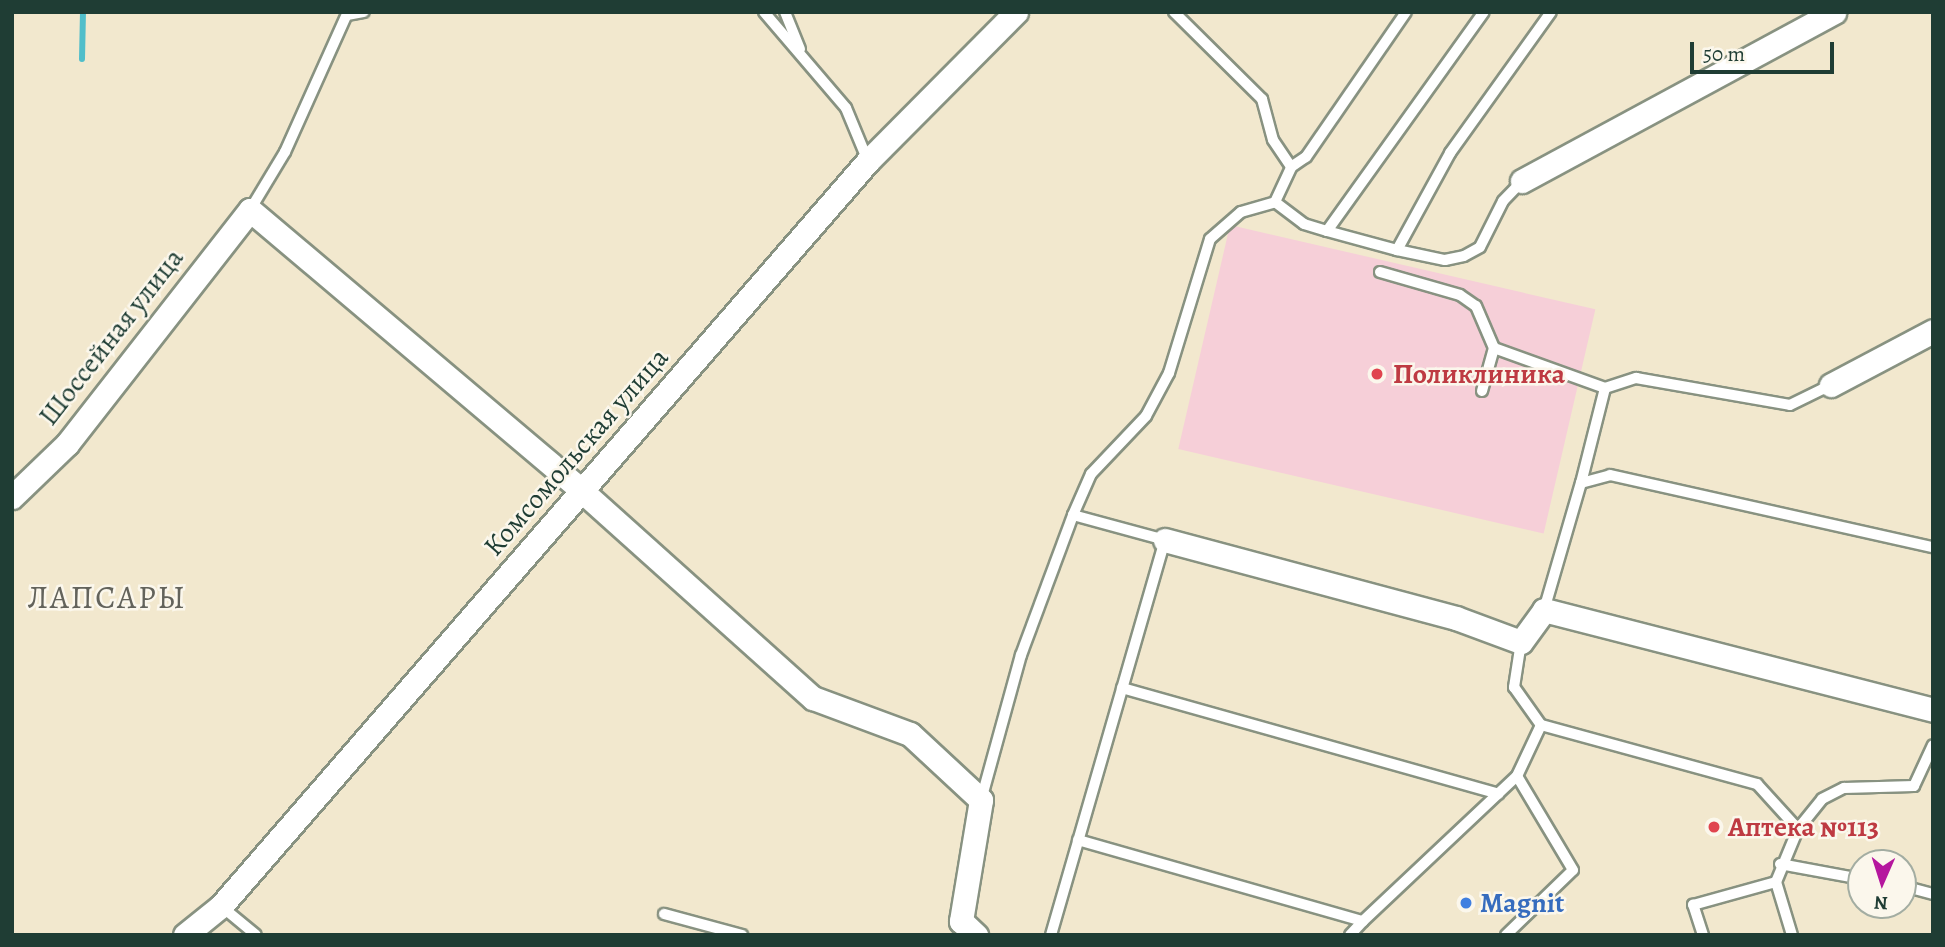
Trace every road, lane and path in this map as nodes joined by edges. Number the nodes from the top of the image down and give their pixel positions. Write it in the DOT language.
graph roads {
  1 [pos="364,12"];
  2 [pos="764,12"];
  3 [pos="785,12"];
  4 [pos="1016,12"];
  5 [pos="1174,12"];
  6 [pos="1406,12"];
  7 [pos="1484,12"];
  8 [pos="1551,12"];
  9 [pos="1835,12"];
  10 [pos="348,13"];
  11 [pos="804,59"];
  12 [pos="868,161"];
  13 [pos="1291,167"];
  14 [pos="1522,181"];
  15 [pos="1275,202"];
  16 [pos="250,210"];
  17 [pos="1326,232"];
  18 [pos="1397,250"];
  19 [pos="1380,272"];
  20 [pos="1933,331"];
  21 [pos="1494,348"];
  22 [pos="1831,385"];
  23 [pos="1605,387"];
  24 [pos="1482,391"];
  25 [pos="1581,483"];
  26 [pos="582,491"];
  27 [pos="12,497"];
  28 [pos="1073,515"];
  29 [pos="1165,540"];
  30 [pos="1933,547"];
  31 [pos="1544,610"];
  32 [pos="1521,642"];
  33 [pos="1122,688"];
  34 [pos="1933,710"];
  35 [pos="1541,725"];
  36 [pos="1933,745"];
  37 [pos="1517,776"];
  38 [pos="1498,794"];
  39 [pos="981,800"];
  40 [pos="1798,829"];
  41 [pos="1078,840"];
  42 [pos="1780,864"];
  43 [pos="1847,876"];
  44 [pos="1776,882"];
  45 [pos="221,906"];
  46 [pos="664,914"];
  47 [pos="1363,921"];
  48 [pos="972,934"];
  49 [pos="185,935"];
  50 [pos="256,935"];
  51 [pos="742,935"];
  52 [pos="1051,935"];
  53 [pos="1350,935"];
  54 [pos="1506,935"];
  55 [pos="1703,935"];
  56 [pos="1792,935"];
  1 -- 10 [label="lane"];
  2 -- 11 [label="lane"];
  3 -- 11 [label="lane"];
  4 -- 12 [label="street, Комсомольская улица"];
  5 -- 13 [label="lane"];
  6 -- 13 [label="lane"];
  7 -- 17 [label="lane"];
  8 -- 18 [label="lane"];
  9 -- 14 [label="street"];
  10 -- 16 [label="lane"];
  11 -- 12 [label="lane"];
  12 -- 26 [label="street, Комсомольская улица"];
  13 -- 15 [label="lane"];
  14 -- 18 [label="lane"];
  15 -- 17 [label="lane"];
  15 -- 28 [label="lane"];
  16 -- 26 [label="street"];
  16 -- 27 [label="street, Шоссейная улица"];
  17 -- 18 [label="lane"];
  19 -- 21 [label="lane"];
  20 -- 22 [label="street"];
  21 -- 23 [label="lane"];
  21 -- 24 [label="lane"];
  22 -- 23 [label="lane"];
  23 -- 25 [label="lane"];
  25 -- 30 [label="lane"];
  25 -- 31 [label="lane"];
  26 -- 39 [label="street"];
  26 -- 45 [label="street, Комсомольская улица"];
  28 -- 29 [label="lane"];
  28 -- 39 [label="lane"];
  29 -- 32 [label="street"];
  29 -- 33 [label="lane"];
  31 -- 32 [label="street"];
  31 -- 34 [label="street"];
  32 -- 35 [label="lane"];
  33 -- 38 [label="lane"];
  33 -- 41 [label="lane"];
  35 -- 37 [label="lane"];
  35 -- 40 [label="lane"];
  36 -- 40 [label="lane"];
  37 -- 38 [label="lane"];
  37 -- 54 [label="lane"];
  38 -- 47 [label="lane"];
  39 -- 48 [label="street"];
  40 -- 42 [label="lane"];
  41 -- 47 [label="lane"];
  41 -- 52 [label="lane"];
  42 -- 43 [label="lane"];
  42 -- 44 [label="lane"];
  44 -- 55 [label="lane"];
  44 -- 56 [label="lane"];
  45 -- 49 [label="street, Комсомольская улица"];
  45 -- 50 [label="lane"];
  46 -- 51 [label="lane"];
  47 -- 53 [label="lane"];
}
